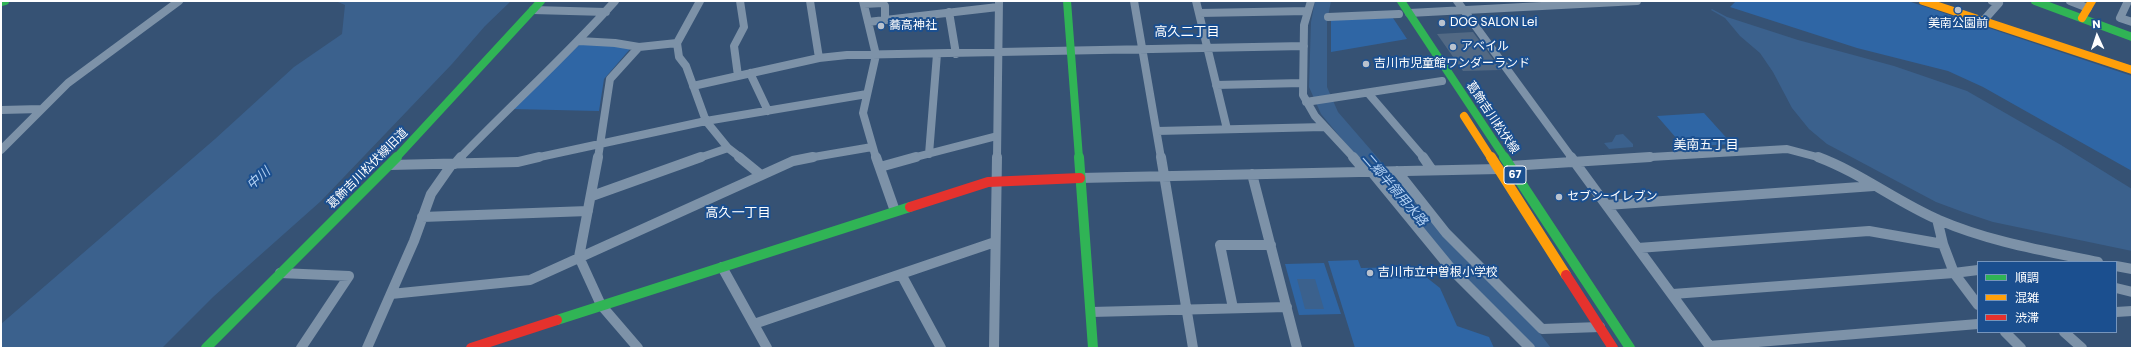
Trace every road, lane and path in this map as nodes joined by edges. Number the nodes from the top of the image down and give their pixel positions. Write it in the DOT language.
graph roads {
  1 [pos="5,1"];
  2 [pos="179,1"];
  3 [pos="541,1"];
  4 [pos="616,1"];
  5 [pos="700,1"];
  6 [pos="740,1"];
  7 [pos="810,1"];
  8 [pos="1067,1"];
  9 [pos="1134,1"];
  10 [pos="1196,1"];
  11 [pos="1311,1"];
  12 [pos="1391,1"];
  13 [pos="1401,1"];
  14 [pos="1457,1"];
  15 [pos="1637,1"];
  16 [pos="1923,1"];
  17 [pos="1992,1"];
  18 [pos="2035,1"];
  19 [pos="2070,1"];
  20 [pos="2128,1"];
  21 [pos="1,2"];
  22 [pos="863,2"];
  23 [pos="998,4"];
  24 [pos="2090,4"];
  25 [pos="533,10"];
  26 [pos="1308,11"];
  27 [pos="1465,11"];
  28 [pos="606,12"];
  29 [pos="950,12"];
  30 [pos="1199,13"];
  31 [pos="1409,13"];
  32 [pos="1399,14"];
  33 [pos="1328,18"];
  34 [pos="2082,18"];
  35 [pos="885,20"];
  36 [pos="1983,21"];
  37 [pos="868,22"];
  38 [pos="2132,22"];
  39 [pos="2132,37"];
  40 [pos="580,41"];
  41 [pos="677,43"];
  42 [pos="1304,46"];
  43 [pos="639,47"];
  44 [pos="1206,48"];
  45 [pos="1142,49"];
  46 [pos="1071,51"];
  47 [pos="998,52"];
  48 [pos="937,54"];
  49 [pos="956,54"];
  50 [pos="876,55"];
  51 [pos="819,58"];
  52 [pos="1429,61"];
  53 [pos="2132,70"];
  54 [pos="750,73"];
  55 [pos="738,76"];
  56 [pos="1442,81"];
  57 [pos="1302,83"];
  58 [pos="1216,85"];
  59 [pos="693,86"];
  60 [pos="1368,93"];
  61 [pos="867,94"];
  62 [pos="1306,102"];
  63 [pos="1458,106"];
  64 [pos="41,109"];
  65 [pos="1,110"];
  66 [pos="768,111"];
  67 [pos="706,121"];
  68 [pos="1324,126"];
  69 [pos="1227,129"];
  70 [pos="1157,131"];
  71 [pos="997,136"];
  72 [pos="601,144"];
  73 [pos="872,147"];
  74 [pos="728,148"];
  75 [pos="1,150"];
  76 [pos="929,154"];
  77 [pos="1576,162"];
  78 [pos="454,164"];
  79 [pos="390,165"];
  80 [pos="1510,166"];
  81 [pos="880,167"];
  82 [pos="1498,169"];
  83 [pos="1432,170"];
  84 [pos="1368,171"];
  85 [pos="1393,171"];
  86 [pos="1252,174"];
  87 [pos="761,175"];
  88 [pos="1164,177"];
  89 [pos="1080,178"];
  90 [pos="996,180"];
  91 [pos="1874,186"];
  92 [pos="592,196"];
  93 [pos="1607,205"];
  94 [pos="588,211"];
  95 [pos="895,211"];
  96 [pos="422,217"];
  97 [pos="1937,219"];
  98 [pos="996,242"];
  99 [pos="1943,244"];
  100 [pos="1271,245"];
  101 [pos="1638,248"];
  102 [pos="579,257"];
  103 [pos="2094,261"];
  104 [pos="2117,266"];
  105 [pos="722,267"];
  106 [pos="1977,270"];
  107 [pos="2132,270"];
  108 [pos="1954,273"];
  109 [pos="280,274"];
  110 [pos="901,274"];
  111 [pos="2117,288"];
  112 [pos="2132,292"];
  113 [pos="391,294"];
  114 [pos="1673,294"];
  115 [pos="1977,304"];
  116 [pos="601,305"];
  117 [pos="1287,307"];
  118 [pos="1233,308"];
  119 [pos="1186,309"];
  120 [pos="2132,311"];
  121 [pos="1091,312"];
  122 [pos="2117,312"];
  123 [pos="754,324"];
  124 [pos="1977,324"];
  125 [pos="1600,326"];
  126 [pos="2006,333"];
  127 [pos="2065,333"];
  128 [pos="1710,347"];
  129 [pos="206,348"];
  130 [pos="301,348"];
  131 [pos="366,348"];
  132 [pos="473,348"];
  133 [pos="638,348"];
  134 [pos="767,348"];
  135 [pos="941,348"];
  136 [pos="994,348"];
  137 [pos="1093,348"];
  138 [pos="1193,348"];
  139 [pos="1297,348"];
  140 [pos="1530,348"];
  141 [pos="1613,348"];
  142 [pos="1630,348"];
  143 [pos="2021,348"];
  144 [pos="2082,348"];
  1 -- 21 [label="street"];
  2 -- 64 [label="street"];
  3 -- 25 [label="street, 葛飾吉川松伏線旧道"];
  4 -- 28 [label="street"];
  5 -- 41 [label="street"];
  6 -- 55 [label="street"];
  7 -- 51 [label="street"];
  8 -- 46 [label="street"];
  9 -- 45 [label="street"];
  10 -- 30 [label="street"];
  11 -- 26 [label="street"];
  12 -- 32 [label="street"];
  13 -- 31 [label="street, 葛飾吉川松伏線 / 67"];
  14 -- 27 [label="street"];
  15 -- 27 [label="street"];
  16 -- 36 [label="street"];
  17 -- 36 [label="street"];
  18 -- 34 [label="street"];
  19 -- 24 [label="street"];
  20 -- 38 [label="street"];
  22 -- 35 [label="street"];
  22 -- 37 [label="street"];
  23 -- 29 [label="street"];
  23 -- 47 [label="street"];
  24 -- 34 [label="street"];
  25 -- 28 [label="street"];
  25 -- 79 [label="street, 葛飾吉川松伏線旧道"];
  26 -- 30 [label="street"];
  26 -- 42 [label="street"];
  27 -- 31 [label="street"];
  27 -- 77 [label="street"];
  28 -- 40 [label="street"];
  29 -- 35 [label="street"];
  29 -- 49 [label="street"];
  30 -- 44 [label="street"];
  31 -- 80 [label="street, 葛飾吉川松伏線 / 67"];
  32 -- 33 [label="street"];
  32 -- 52 [label="street"];
  34 -- 39 [label="street"];
  35 -- 37 [label="street"];
  36 -- 53 [label="street"];
  37 -- 50 [label="street"];
  40 -- 43 [label="street"];
  40 -- 78 [label="street"];
  41 -- 43 [label="street"];
  41 -- 59 [label="street"];
  42 -- 44 [label="street"];
  42 -- 57 [label="street"];
  43 -- 72 [label="street"];
  44 -- 45 [label="street"];
  44 -- 58 [label="street"];
  45 -- 46 [label="street"];
  45 -- 70 [label="street"];
  46 -- 47 [label="street"];
  46 -- 89 [label="street"];
  47 -- 49 [label="street"];
  47 -- 71 [label="street"];
  48 -- 49 [label="street"];
  48 -- 50 [label="street"];
  48 -- 76 [label="street"];
  50 -- 51 [label="street"];
  50 -- 61 [label="street"];
  51 -- 54 [label="street"];
  54 -- 55 [label="street"];
  54 -- 66 [label="street"];
  55 -- 59 [label="street"];
  56 -- 60 [label="street"];
  57 -- 58 [label="street"];
  57 -- 62 [label="street"];
  58 -- 69 [label="street"];
  59 -- 67 [label="street"];
  60 -- 62 [label="street"];
  60 -- 83 [label="street"];
  61 -- 66 [label="street"];
  61 -- 73 [label="street"];
  62 -- 68 [label="street"];
  63 -- 82 [label="street, 葛飾吉川松伏線 / 67"];
  64 -- 65 [label="street"];
  64 -- 75 [label="street"];
  66 -- 67 [label="street"];
  67 -- 72 [label="street"];
  67 -- 74 [label="street"];
  68 -- 69 [label="street"];
  68 -- 84 [label="street"];
  69 -- 70 [label="street"];
  70 -- 88 [label="street"];
  71 -- 76 [label="street"];
  71 -- 90 [label="street"];
  72 -- 78 [label="street"];
  72 -- 92 [label="street"];
  73 -- 81 [label="street"];
  73 -- 87 [label="street"];
  74 -- 87 [label="street"];
  74 -- 92 [label="street"];
  76 -- 81 [label="street"];
  77 -- 80 [label="street"];
  77 -- 91 [label="street"];
  77 -- 93 [label="street"];
  78 -- 79 [label="street"];
  78 -- 96 [label="street"];
  79 -- 109 [label="street, 葛飾吉川松伏線旧道"];
  80 -- 142 [label="street, 葛飾吉川松伏線 / 67"];
  81 -- 95 [label="street"];
  82 -- 83 [label="street"];
  82 -- 125 [label="street, 葛飾吉川松伏線 / 67"];
  83 -- 85 [label="street"];
  84 -- 85 [label="street"];
  84 -- 86 [label="street"];
  84 -- 140 [label="street"];
  85 -- 125 [label="street"];
  86 -- 88 [label="street"];
  86 -- 100 [label="street"];
  87 -- 102 [label="street"];
  88 -- 89 [label="street"];
  88 -- 119 [label="street"];
  89 -- 90 [label="street"];
  89 -- 121 [label="street"];
  90 -- 95 [label="street"];
  90 -- 98 [label="street"];
  91 -- 93 [label="street"];
  91 -- 97 [label="street"];
  92 -- 94 [label="street"];
  93 -- 101 [label="street"];
  94 -- 96 [label="street"];
  94 -- 102 [label="street"];
  95 -- 105 [label="street"];
  96 -- 113 [label="street"];
  97 -- 99 [label="street"];
  97 -- 103 [label="street"];
  98 -- 110 [label="street"];
  98 -- 136 [label="street"];
  99 -- 101 [label="street"];
  99 -- 108 [label="street"];
  100 -- 117 [label="street"];
  100 -- 118 [label="street"];
  101 -- 114 [label="street"];
  102 -- 113 [label="street"];
  102 -- 116 [label="street"];
  104 -- 107 [label="street"];
  105 -- 116 [label="street"];
  105 -- 123 [label="street"];
  106 -- 108 [label="street"];
  108 -- 114 [label="street"];
  108 -- 115 [label="street"];
  109 -- 129 [label="street, 葛飾吉川松伏線旧道"];
  109 -- 130 [label="street"];
  110 -- 123 [label="street"];
  110 -- 135 [label="street"];
  111 -- 112 [label="street"];
  113 -- 131 [label="street"];
  114 -- 128 [label="street"];
  116 -- 132 [label="street"];
  116 -- 133 [label="street"];
  117 -- 118 [label="street"];
  117 -- 139 [label="street"];
  118 -- 119 [label="street"];
  119 -- 121 [label="street"];
  119 -- 138 [label="street"];
  120 -- 122 [label="street"];
  121 -- 137 [label="street"];
  123 -- 134 [label="street"];
  124 -- 128 [label="street"];
  125 -- 141 [label="street, 葛飾吉川松伏線 / 67"];
  126 -- 143 [label="street"];
  127 -- 144 [label="street"];
}
